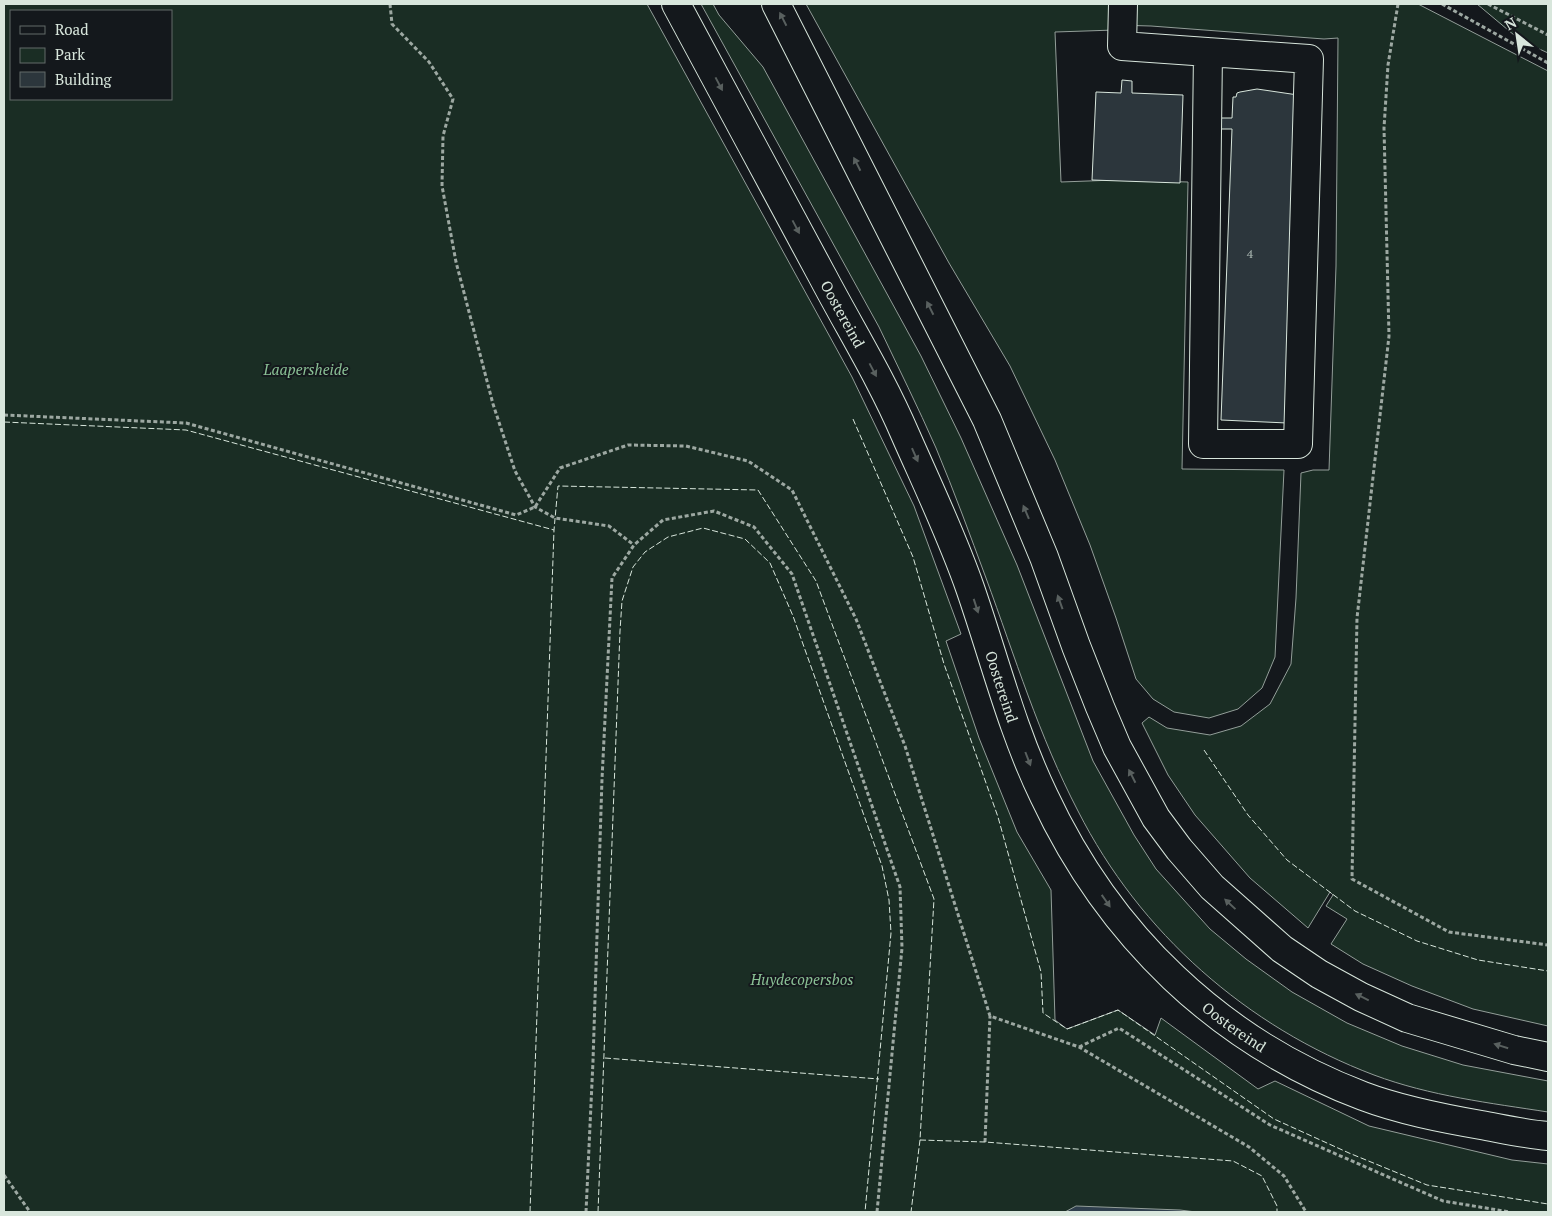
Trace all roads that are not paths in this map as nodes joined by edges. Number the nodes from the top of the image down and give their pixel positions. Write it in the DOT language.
graph roads {
  1 [pos="676,4"];
  2 [pos="776,4"];
  3 [pos="1123,4"];
  4 [pos="1208,52"];
  5 [pos="1548,1057"];
  6 [pos="1548,1136"];
  1 -- 6 [label="main road, Oostereind, one-way"];
  5 -- 2 [label="main road, one-way"];
  3 -- 4 [label="main road"];
  4 -- 4 [label="main road"];
}
